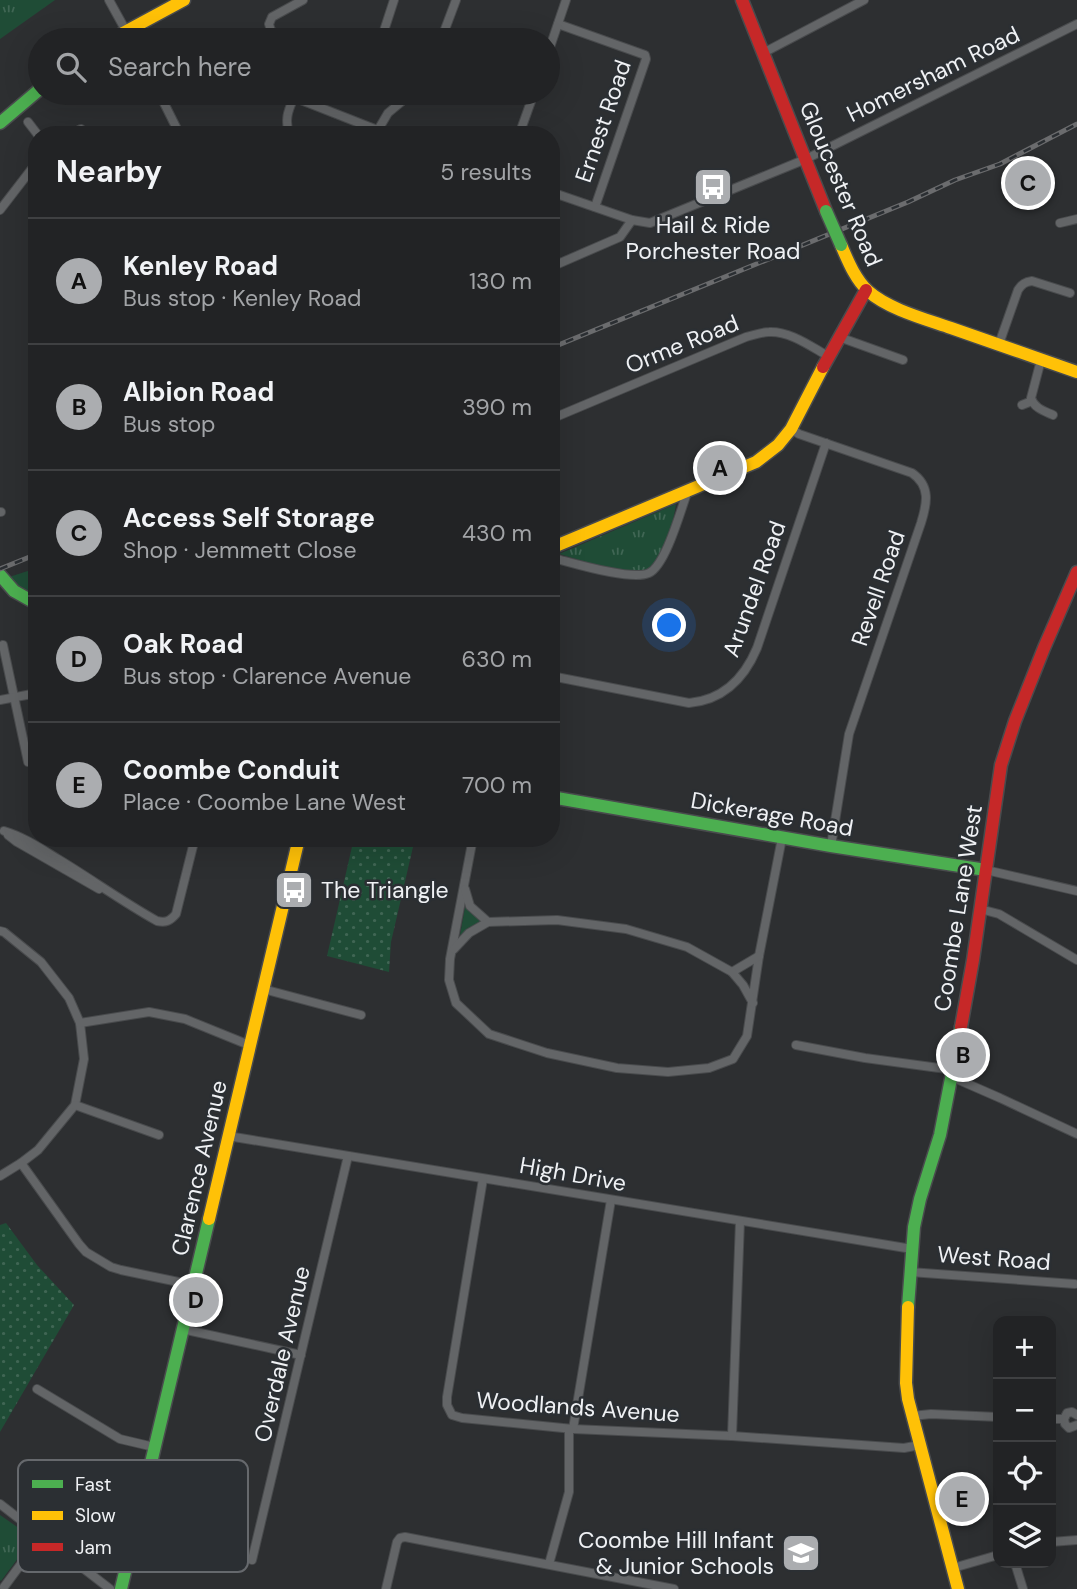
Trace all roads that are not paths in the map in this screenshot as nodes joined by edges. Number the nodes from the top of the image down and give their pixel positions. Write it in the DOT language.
graph roads {
  1 [pos="108,0"];
  2 [pos="184,0"];
  3 [pos="303,0"];
  4 [pos="394,0"];
  5 [pos="456,0"];
  6 [pos="566,0"];
  7 [pos="742,0"];
  8 [pos="864,0"];
  9 [pos="558,24"];
  10 [pos="1077,24"];
  11 [pos="124,28"];
  12 [pos="141,28"];
  13 [pos="270,28"];
  14 [pos="385,28"];
  15 [pos="446,28"];
  16 [pos="557,28"];
  17 [pos="763,53"];
  18 [pos="28,99"];
  19 [pos="165,105"];
  20 [pos="291,105"];
  21 [pos="314,105"];
  22 [pos="398,105"];
  23 [pos="530,105"];
  24 [pos="28,122"];
  25 [pos="0,123"];
  26 [pos="31,126"];
  27 [pos="176,126"];
  28 [pos="287,126"];
  29 [pos="368,126"];
  30 [pos="380,126"];
  31 [pos="522,126"];
  32 [pos="806,159"];
  33 [pos="28,173"];
  34 [pos="560,195"];
  35 [pos="594,207"];
  36 [pos="0,209"];
  37 [pos="1077,219"];
  38 [pos="632,220"];
  39 [pos="1060,223"];
  40 [pos="560,263"];
  41 [pos="866,289"];
  42 [pos="1070,293"];
  43 [pos="839,337"];
  44 [pos="999,344"];
  45 [pos="828,356"];
  46 [pos="903,360"];
  47 [pos="1041,360"];
  48 [pos="1077,372"];
  49 [pos="1032,401"];
  50 [pos="1022,405"];
  51 [pos="560,415"];
  52 [pos="1053,415"];
  53 [pos="791,429"];
  54 [pos="826,443"];
  55 [pos="688,490"];
  56 [pos="560,544"];
  57 [pos="560,560"];
  58 [pos="0,575"];
  59 [pos="1076,579"];
  60 [pos="28,599"];
  61 [pos="3,645"];
  62 [pos="560,678"];
  63 [pos="28,695"];
  64 [pos="14,697"];
  65 [pos="0,700"];
  66 [pos="28,762"];
  67 [pos="560,799"];
  68 [pos="2,830"];
  69 [pos="782,838"];
  70 [pos="831,846"];
  71 [pos="193,847"];
  72 [pos="297,847"];
  73 [pos="471,847"];
  74 [pos="986,870"];
  75 [pos="464,885"];
  76 [pos="1077,891"];
  77 [pos="980,909"];
  78 [pos="488,922"];
  79 [pos="0,931"];
  80 [pos="453,950"];
  81 [pos="760,957"];
  82 [pos="1077,960"];
  83 [pos="732,972"];
  84 [pos="263,989"];
  85 [pos="753,1003"];
  86 [pos="361,1015"];
  87 [pos="80,1023"];
  88 [pos="249,1045"];
  89 [pos="796,1045"];
  90 [pos="953,1074"];
  91 [pos="75,1105"];
  92 [pos="159,1135"];
  93 [pos="1077,1135"];
  94 [pos="228,1136"];
  95 [pos="348,1156"];
  96 [pos="21,1163"];
  97 [pos="0,1176"];
  98 [pos="483,1179"];
  99 [pos="611,1200"];
  100 [pos="740,1221"];
  101 [pos="912,1249"];
  102 [pos="910,1272"];
  103 [pos="193,1284"];
  104 [pos="1075,1284"];
  105 [pos="182,1329"];
  106 [pos="301,1355"];
  107 [pos="37,1390"];
  108 [pos="1077,1415"];
  109 [pos="912,1416"];
  110 [pos="993,1417"];
  111 [pos="1056,1419"];
  112 [pos="1063,1419"];
  113 [pos="1077,1425"];
  114 [pos="571,1429"];
  115 [pos="732,1436"];
  116 [pos="920,1445"];
  117 [pos="154,1447"];
  118 [pos="151,1460"];
  119 [pos="0,1504"];
  120 [pos="18,1518"];
  121 [pos="1077,1540"];
  122 [pos="1056,1542"];
  123 [pos="993,1556"];
  124 [pos="252,1560"];
  125 [pos="549,1564"];
  126 [pos="18,1567"];
  127 [pos="953,1568"];
  128 [pos="1017,1568"];
  129 [pos="89,1572"];
  130 [pos="3,1587"];
  131 [pos="110,1589"];
  132 [pos="386,1589"];
  133 [pos="674,1589"];
  134 [pos="958,1589"];
  135 [pos="1023,1589"];
  1 -- 11 [label="street"];
  2 -- 12 [label="street"];
  3 -- 13 [label="street"];
  4 -- 14 [label="street"];
  5 -- 15 [label="street"];
  6 -- 9 [label="street"];
  7 -- 17 [label="street, Gloucester Road"];
  8 -- 17 [label="street"];
  9 -- 16 [label="street"];
  9 -- 35 [label="street, Ernest Road"];
  10 -- 32 [label="street, Homersham Road"];
  17 -- 32 [label="street, Gloucester Road"];
  18 -- 25 [label="street"];
  19 -- 27 [label="street"];
  20 -- 28 [label="street"];
  21 -- 29 [label="street"];
  22 -- 30 [label="street"];
  23 -- 31 [label="street"];
  24 -- 26 [label="street"];
  32 -- 38 [label="street, Homersham Road"];
  32 -- 41 [label="street, Gloucester Road, bridge"];
  33 -- 36 [label="street"];
  34 -- 35 [label="street"];
  35 -- 38 [label="street"];
  37 -- 39 [label="street"];
  38 -- 40 [label="street"];
  41 -- 43 [label="street"];
  41 -- 44 [label="street, Gloucester Road"];
  42 -- 44 [label="street"];
  43 -- 45 [label="street"];
  43 -- 46 [label="street"];
  44 -- 47 [label="street, Gloucester Road"];
  45 -- 51 [label="street, Orme Road"];
  45 -- 53 [label="street"];
  47 -- 48 [label="street, Gloucester Road"];
  47 -- 49 [label="street"];
  49 -- 50 [label="street"];
  49 -- 52 [label="street"];
  53 -- 54 [label="street, Revell Road"];
  53 -- 55 [label="street"];
  54 -- 62 [label="street, Arundel Road"];
  54 -- 70 [label="street, Revell Road"];
  55 -- 56 [label="street"];
  55 -- 57 [label="street"];
  58 -- 60 [label="street"];
  59 -- 74 [label="street, Coombe Lane West"];
  61 -- 64 [label="street"];
  63 -- 64 [label="street"];
  64 -- 65 [label="street"];
  64 -- 66 [label="street"];
  67 -- 69 [label="street, Dickerage Road"];
  68 -- 71 [label="street"];
  69 -- 70 [label="street, Dickerage Road"];
  69 -- 81 [label="street"];
  70 -- 74 [label="street, Dickerage Road"];
  72 -- 84 [label="street, Clarence Avenue"];
  73 -- 75 [label="street"];
  74 -- 76 [label="street"];
  74 -- 77 [label="street, Coombe Lane West"];
  75 -- 78 [label="street"];
  75 -- 80 [label="street"];
  77 -- 82 [label="street"];
  77 -- 90 [label="street, Coombe Lane West"];
  78 -- 80 [label="street"];
  78 -- 83 [label="street"];
  79 -- 87 [label="street"];
  80 -- 85 [label="street"];
  81 -- 83 [label="street"];
  81 -- 85 [label="street"];
  83 -- 85 [label="street"];
  84 -- 86 [label="street"];
  84 -- 88 [label="street, Clarence Avenue"];
  87 -- 88 [label="street"];
  87 -- 91 [label="street"];
  88 -- 94 [label="street, Clarence Avenue"];
  89 -- 90 [label="street"];
  90 -- 93 [label="street"];
  90 -- 101 [label="street, Coombe Lane West"];
  91 -- 92 [label="street"];
  91 -- 96 [label="street"];
  94 -- 95 [label="street, High Drive"];
  94 -- 103 [label="street, Clarence Avenue"];
  95 -- 98 [label="street, High Drive"];
  95 -- 106 [label="street, Overdale Avenue"];
  96 -- 97 [label="street"];
  96 -- 103 [label="street"];
  98 -- 99 [label="street, High Drive"];
  98 -- 114 [label="street, Woodlands Avenue"];
  99 -- 100 [label="street, High Drive"];
  99 -- 114 [label="street"];
  100 -- 101 [label="street, High Drive"];
  100 -- 115 [label="street"];
  101 -- 102 [label="street, Coombe Lane West"];
  102 -- 104 [label="street, West Road"];
  102 -- 109 [label="street, Coombe Lane West"];
  103 -- 105 [label="street, Clarence Avenue"];
  105 -- 106 [label="street"];
  105 -- 117 [label="street, Clarence Avenue"];
  106 -- 124 [label="street, Overdale Avenue"];
  107 -- 117 [label="street"];
  108 -- 112 [label="street"];
  109 -- 110 [label="street"];
  109 -- 116 [label="street, Coombe Lane West"];
  111 -- 112 [label="street"];
  112 -- 113 [label="street"];
  114 -- 115 [label="street, Woodlands Avenue"];
  114 -- 125 [label="street"];
  115 -- 116 [label="street, Woodlands Avenue"];
  116 -- 127 [label="street, Coombe Lane West"];
  117 -- 118 [label="street, Clarence Avenue"];
  119 -- 120 [label="street"];
  121 -- 122 [label="street"];
  123 -- 127 [label="street"];
  125 -- 132 [label="street"];
  125 -- 133 [label="street"];
  126 -- 130 [label="street"];
  127 -- 134 [label="street, Coombe Lane West"];
  128 -- 135 [label="street"];
  129 -- 131 [label="street"];
}
